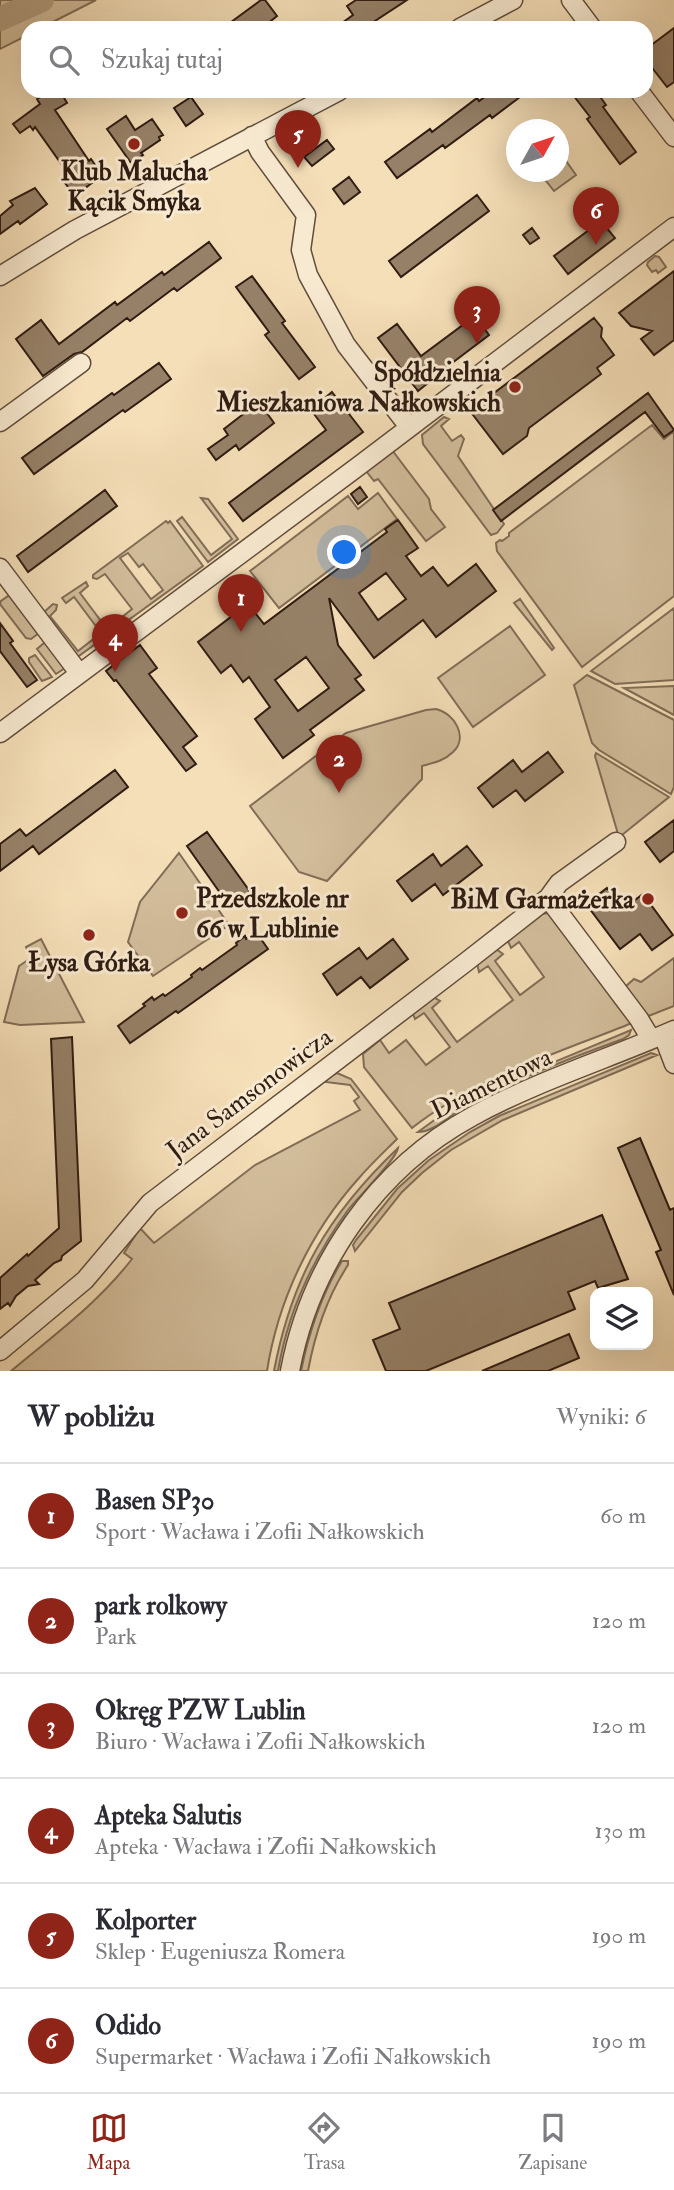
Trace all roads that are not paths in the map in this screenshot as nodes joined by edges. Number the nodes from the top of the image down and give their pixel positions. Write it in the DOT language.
graph roads {
  1 [pos="513,0"];
  2 [pos="571,0"];
  3 [pos="473,21"];
  4 [pos="587,21"];
  5 [pos="326,98"];
  6 [pos="644,98"];
  7 [pos="253,136"];
  8 [pos="674,137"];
  9 [pos="674,227"];
  10 [pos="0,276"];
  11 [pos="80,363"];
  12 [pos="0,422"];
  13 [pos="409,427"];
  14 [pos="0,568"];
  15 [pos="79,673"];
  16 [pos="0,733"];
  17 [pos="616,842"];
  18 [pos="548,898"];
  19 [pos="663,1035"];
  20 [pos="674,1064"];
  21 [pos="0,1351"];
  22 [pos="290,1371"];
  1 -- 3 [label="street"];
  2 -- 4 [label="street"];
  5 -- 7 [label="street"];
  6 -- 8 [label="street"];
  7 -- 10 [label="street"];
  7 -- 13 [label="street"];
  9 -- 13 [label="street"];
  11 -- 12 [label="street"];
  13 -- 15 [label="street"];
  14 -- 15 [label="street"];
  15 -- 16 [label="street"];
  17 -- 18 [label="street, Jana Samsonowicza"];
  18 -- 19 [label="street"];
  18 -- 21 [label="street, Jana Samsonowicza"];
  19 -- 20 [label="street"];
  19 -- 22 [label="street, Diamentowa"];
}
